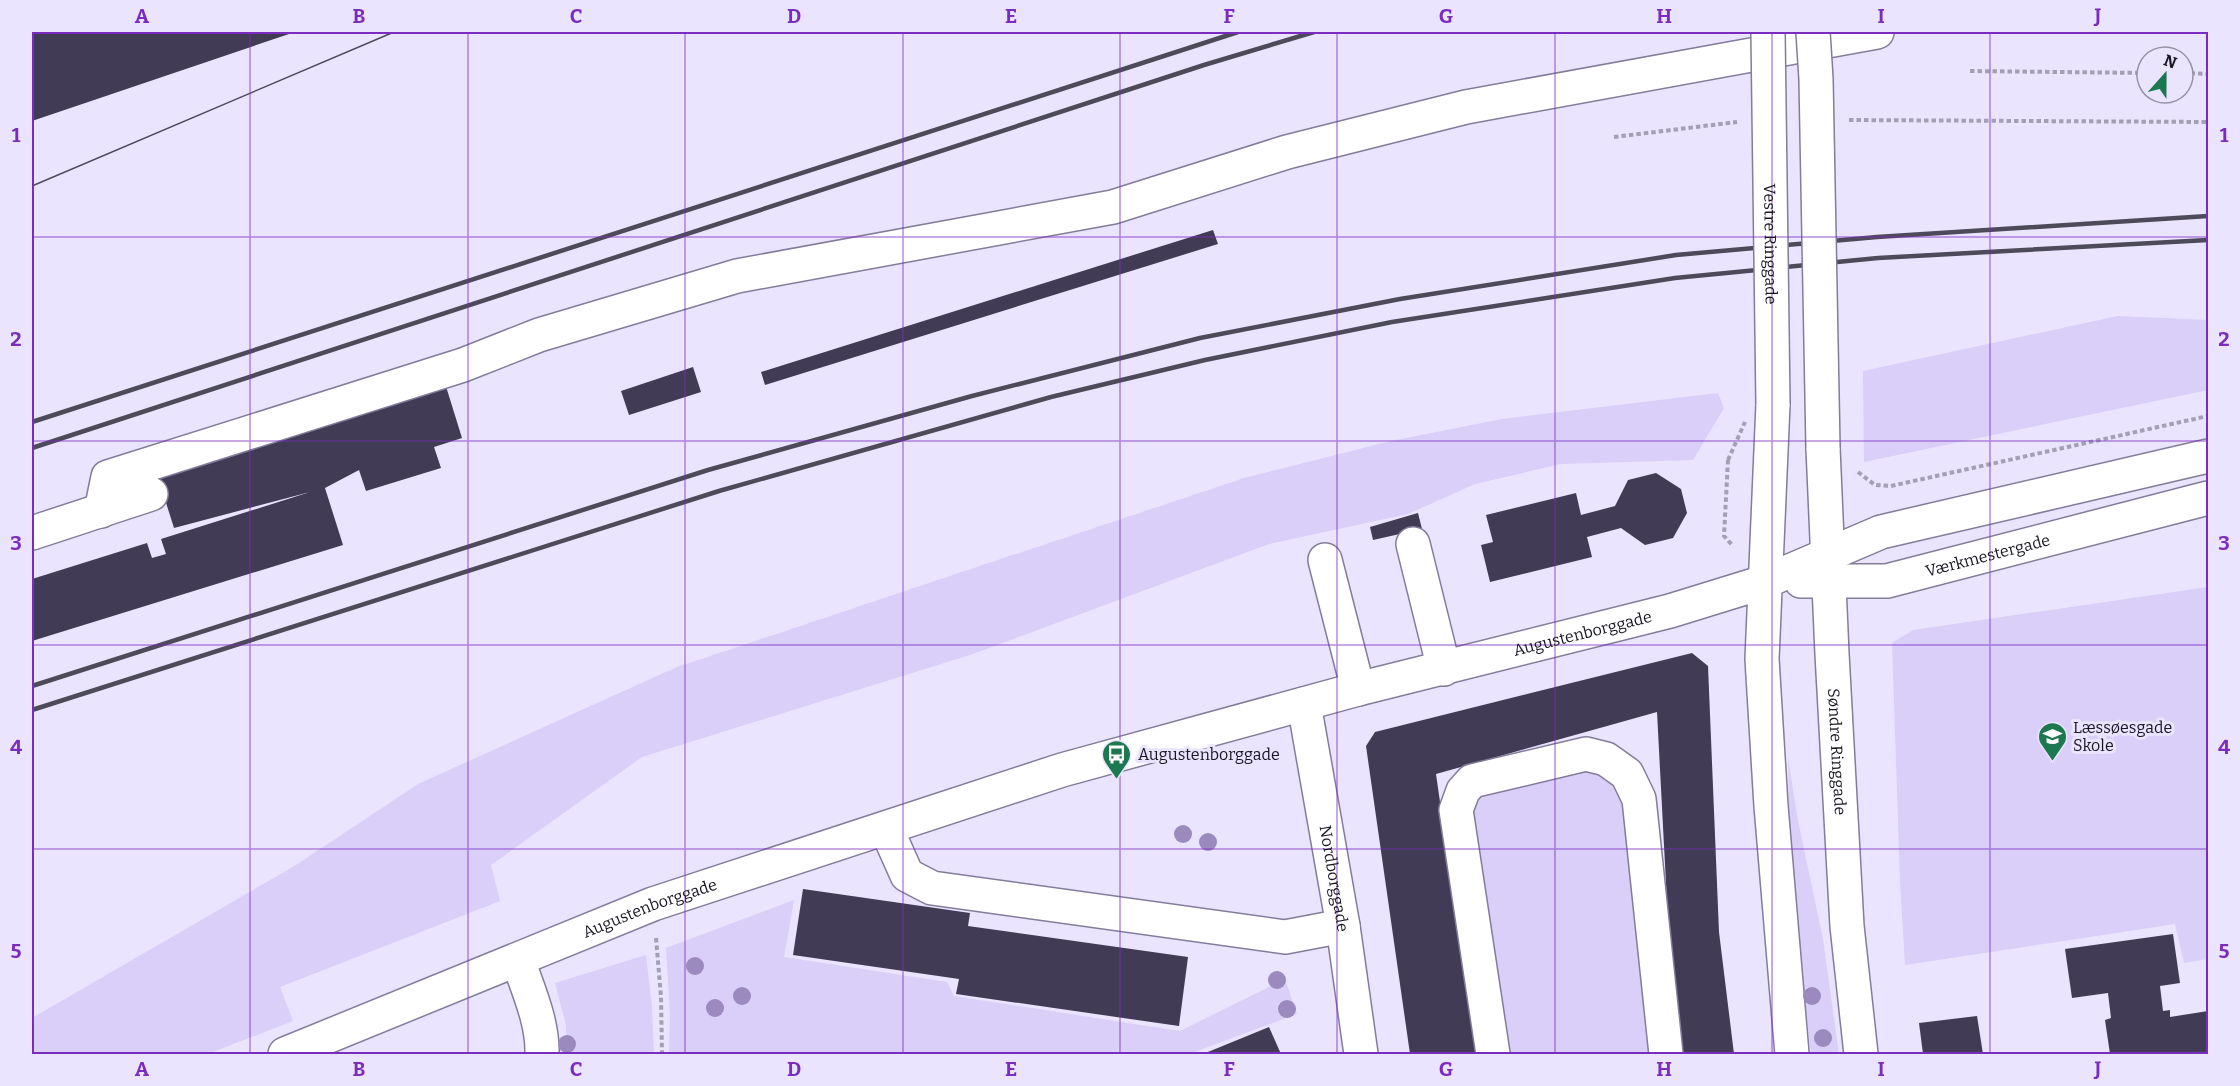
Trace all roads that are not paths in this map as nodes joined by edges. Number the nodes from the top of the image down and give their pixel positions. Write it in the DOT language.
graph roads {
  1 [pos="1768,32"];
  2 [pos="1813,32"];
  3 [pos="1877,32"];
  4 [pos="2208,456"];
  5 [pos="151,494"];
  6 [pos="2208,498"];
  7 [pos="101,511"];
  8 [pos="32,532"];
  9 [pos="1413,544"];
  10 [pos="1325,560"];
  11 [pos="1828,568"];
  12 [pos="1764,582"];
  13 [pos="1444,669"];
  14 [pos="1358,689"];
  15 [pos="1304,704"];
  16 [pos="886,828"];
  17 [pos="1343,926"];
  18 [pos="518,960"];
  19 [pos="285,1054"];
  20 [pos="542,1054"];
  21 [pos="1361,1054"];
  22 [pos="1492,1054"];
  23 [pos="1666,1054"];
  24 [pos="1792,1054"];
  25 [pos="1862,1054"];
  1 -- 12 [label="street, Vestre Ringgade, bridge"];
  2 -- 11 [label="street, Søndre Ringgade, bridge"];
  3 -- 7 [label="street"];
  4 -- 11 [label="street, Værkmestergade"];
  5 -- 7 [label="street"];
  6 -- 11 [label="street, Værkmestergade"];
  7 -- 8 [label="street"];
  9 -- 13 [label="street"];
  10 -- 14 [label="street"];
  11 -- 12 [label="street, Værkmestergade"];
  11 -- 25 [label="street, Søndre Ringgade"];
  12 -- 13 [label="street, Augustenborggade"];
  12 -- 24 [label="street"];
  13 -- 14 [label="street, Augustenborggade"];
  14 -- 15 [label="street, Augustenborggade"];
  15 -- 16 [label="street, Augustenborggade"];
  15 -- 17 [label="street, Nordborggade"];
  16 -- 17 [label="street"];
  16 -- 18 [label="street, Augustenborggade"];
  17 -- 21 [label="street, Nordborggade"];
  18 -- 19 [label="street, Augustenborggade"];
  18 -- 20 [label="street"];
  22 -- 23 [label="street"];
}
